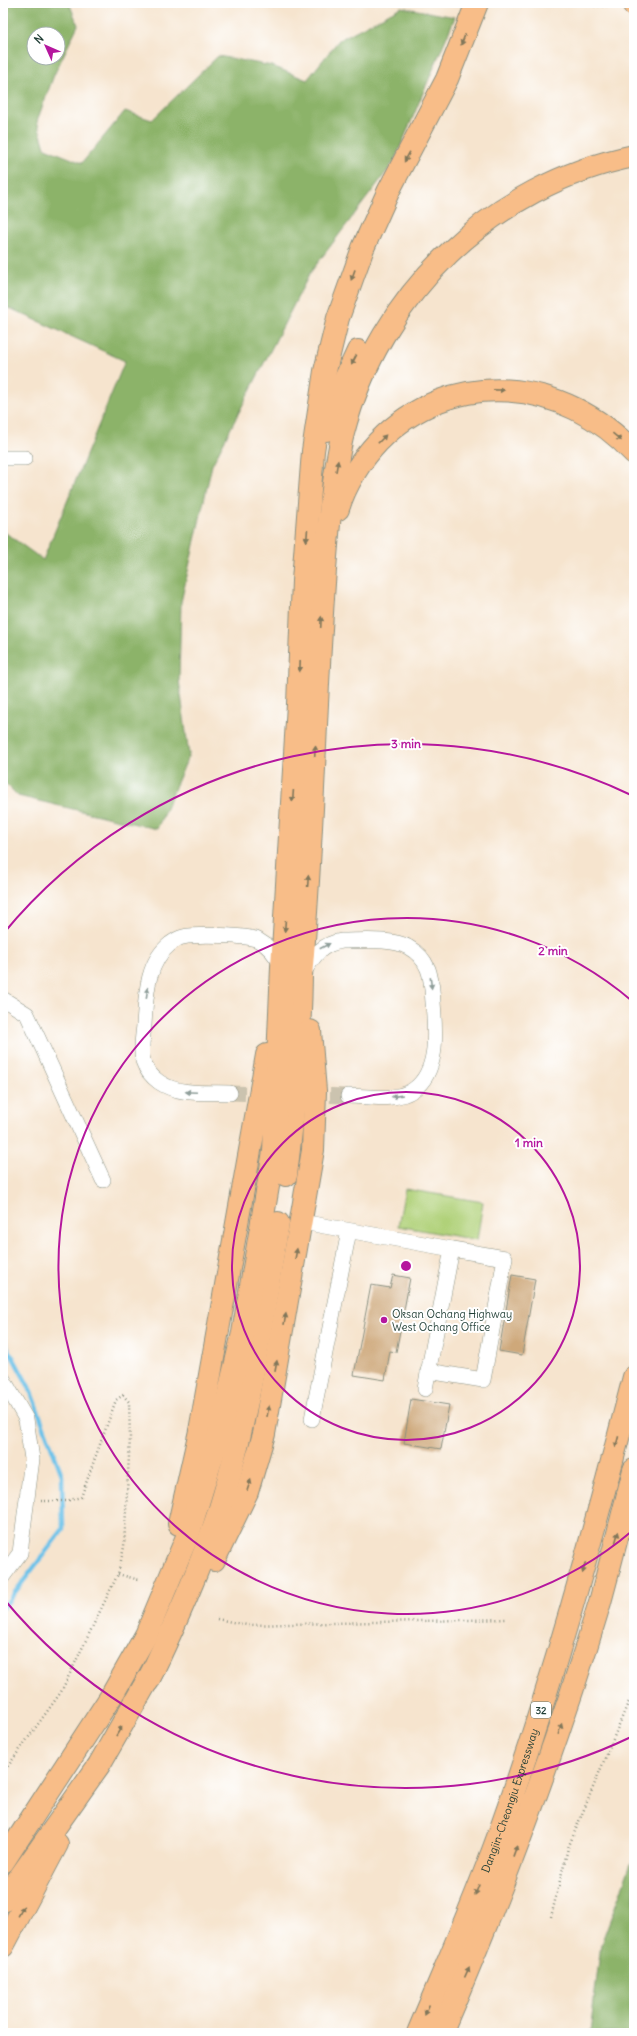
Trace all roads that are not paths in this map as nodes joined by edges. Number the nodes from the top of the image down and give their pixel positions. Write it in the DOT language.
graph roads {
  1 [pos="476,3"];
  2 [pos="634,144"];
  3 [pos="634,156"];
  4 [pos="601,157"];
  5 [pos="634,453"];
  6 [pos="3,458"];
  7 [pos="26,458"];
  8 [pos="310,497"];
  9 [pos="324,561"];
  10 [pos="282,967"];
  11 [pos="302,976"];
  12 [pos="3,999"];
  13 [pos="230,1093"];
  14 [pos="348,1096"];
  15 [pos="103,1180"];
  16 [pos="302,1222"];
  17 [pos="349,1231"];
  18 [pos="452,1249"];
  19 [pos="428,1371"];
  20 [pos="634,1377"];
  21 [pos="3,1379"];
  22 [pos="425,1388"];
  23 [pos="312,1419"];
  24 [pos="634,1470"];
  25 [pos="3,1576"];
  26 [pos="148,1681"];
  27 [pos="68,1760"];
  28 [pos="99,1765"];
  29 [pos="3,1839"];
  30 [pos="3,1862"];
  31 [pos="3,1901"];
  32 [pos="3,1946"];
  33 [pos="418,2033"];
  34 [pos="441,2033"];
  1 -- 8 [label="highway, one-way"];
  2 -- 4 [label="highway"];
  3 -- 4 [label="highway"];
  4 -- 8 [label="highway, one-way"];
  9 -- 4 [label="highway, one-way"];
  9 -- 5 [label="highway, one-way"];
  6 -- 7 [label="lane"];
  8 -- 10 [label="highway, one-way"];
  11 -- 9 [label="highway, one-way"];
  13 -- 10 [label="lane, one-way"];
  10 -- 27 [label="highway"];
  11 -- 14 [label="lane, one-way"];
  11 -- 16 [label="highway"];
  11 -- 26 [label="highway"];
  12 -- 15 [label="lane"];
  16 -- 17 [label="lane"];
  26 -- 16 [label="highway, one-way"];
  17 -- 18 [label="lane"];
  17 -- 23 [label="lane"];
  18 -- 19 [label="lane"];
  18 -- 19 [label="lane"];
  19 -- 22 [label="lane"];
  20 -- 33 [label="highway, Dangjin-Cheongju Expressway / 32, one-way"];
  21 -- 25 [label="lane"];
  34 -- 24 [label="highway, Dangjin-Cheongju Expressway / 32, one-way"];
  28 -- 26 [label="highway, one-way"];
  27 -- 29 [label="highway"];
  27 -- 30 [label="highway"];
  28 -- 31 [label="highway"];
  32 -- 28 [label="highway, one-way"];
}
